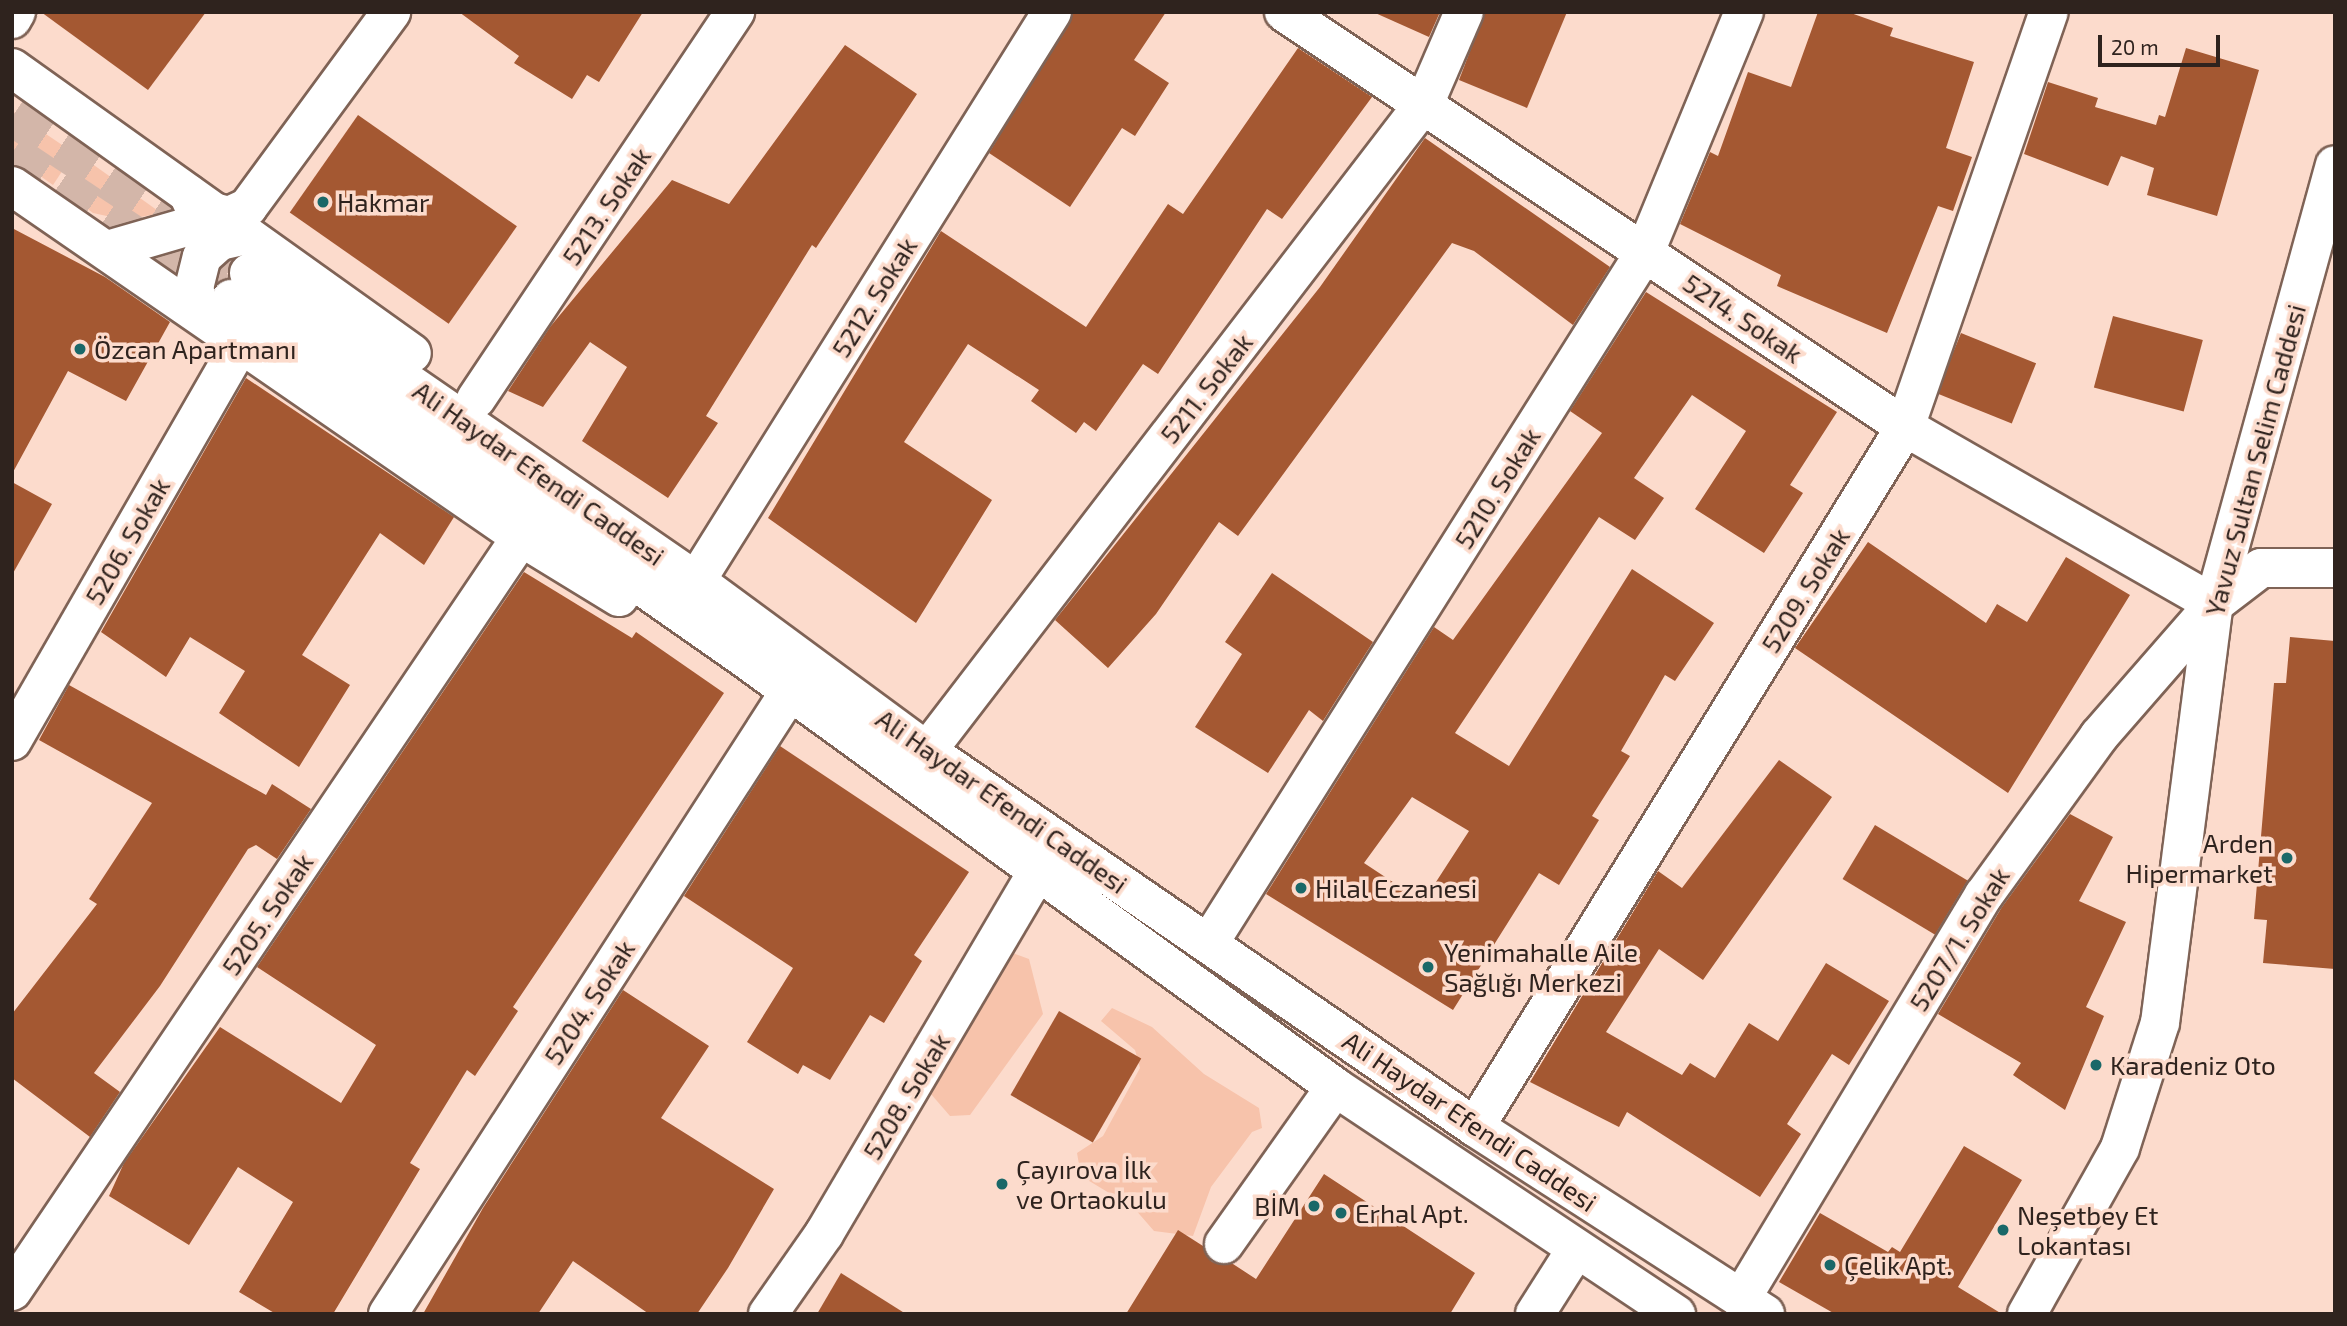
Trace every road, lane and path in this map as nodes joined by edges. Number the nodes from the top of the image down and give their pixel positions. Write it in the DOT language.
graph roads {
  1 [pos="16,12"];
  2 [pos="391,12"];
  3 [pos="735,12"];
  4 [pos="1052,12"];
  5 [pos="1284,12"];
  6 [pos="1464,12"];
  7 [pos="1744,12"];
  8 [pos="2049,12"];
  9 [pos="12,19"];
  10 [pos="12,68"];
  11 [pos="1425,102"];
  12 [pos="2335,165"];
  13 [pos="12,186"];
  14 [pos="219,213"];
  15 [pos="111,249"];
  16 [pos="1645,252"];
  17 [pos="226,294"];
  18 [pos="242,341"];
  19 [pos="477,399"];
  20 [pos="1905,427"];
  21 [pos="521,537"];
  22 [pos="2335,568"];
  23 [pos="696,581"];
  24 [pos="2214,604"];
  25 [pos="743,657"];
  26 [pos="790,691"];
  27 [pos="12,741"];
  28 [pos="927,751"];
  29 [pos="1037,873"];
  30 [pos="1209,943"];
  31 [pos="1335,1087"];
  32 [pos="1475,1127"];
  33 [pos="1224,1244"];
  34 [pos="1574,1251"];
  35 [pos="12,1291"];
  36 [pos="1753,1306"];
  37 [pos="388,1314"];
  38 [pos="768,1314"];
  39 [pos="1535,1314"];
  40 [pos="1676,1314"];
  41 [pos="2027,1314"];
  1 -- 9 [label="street"];
  2 -- 14 [label="street"];
  3 -- 19 [label="street, 5213. Sokak"];
  4 -- 23 [label="street, 5212. Sokak"];
  5 -- 11 [label="street, 5214. Sokak"];
  6 -- 11 [label="street, 5211. Sokak"];
  7 -- 16 [label="street, 5210. Sokak"];
  8 -- 20 [label="street, 5209. Sokak"];
  10 -- 14 [label="street"];
  11 -- 16 [label="street, 5214. Sokak"];
  11 -- 28 [label="street, 5211. Sokak"];
  12 -- 24 [label="street, Yavuz Sultan Selim Caddesi"];
  13 -- 15 [label="street"];
  14 -- 15 [label="street"];
  14 -- 17 [label="street"];
  14 -- 19 [label="street"];
  15 -- 17 [label="street"];
  16 -- 20 [label="street, 5214. Sokak"];
  16 -- 30 [label="street, 5210. Sokak"];
  17 -- 18 [label="street"];
  17 -- 23 [label="street, Ali Haydar Efendi Caddesi"];
  17 -- 25 [label="street, Ali Haydar Efendi Caddesi"];
  18 -- 21 [label="street"];
  18 -- 27 [label="street, 5206. Sokak"];
  19 -- 23 [label="street"];
  20 -- 24 [label="street, 5214. Sokak"];
  20 -- 32 [label="street, 5209. Sokak"];
  21 -- 25 [label="street"];
  21 -- 35 [label="street, 5205. Sokak"];
  22 -- 24 [label="street"];
  23 -- 28 [label="street, Ali Haydar Efendi Caddesi"];
  24 -- 36 [label="street, 5207/1. Sokak"];
  24 -- 41 [label="street, Yavuz Sultan Selim Caddesi"];
  25 -- 26 [label="street, Ali Haydar Efendi Caddesi"];
  26 -- 29 [label="street, Ali Haydar Efendi Caddesi"];
  26 -- 37 [label="street, 5204. Sokak"];
  28 -- 30 [label="street, Ali Haydar Efendi Caddesi"];
  29 -- 31 [label="street, Ali Haydar Efendi Caddesi"];
  29 -- 38 [label="street, 5208. Sokak"];
  30 -- 32 [label="street, Ali Haydar Efendi Caddesi"];
  31 -- 33 [label="street"];
  31 -- 34 [label="street, Ali Haydar Efendi Caddesi"];
  32 -- 36 [label="street, Ali Haydar Efendi Caddesi"];
  34 -- 39 [label="street"];
  34 -- 40 [label="street, Ali Haydar Efendi Caddesi"];
}
